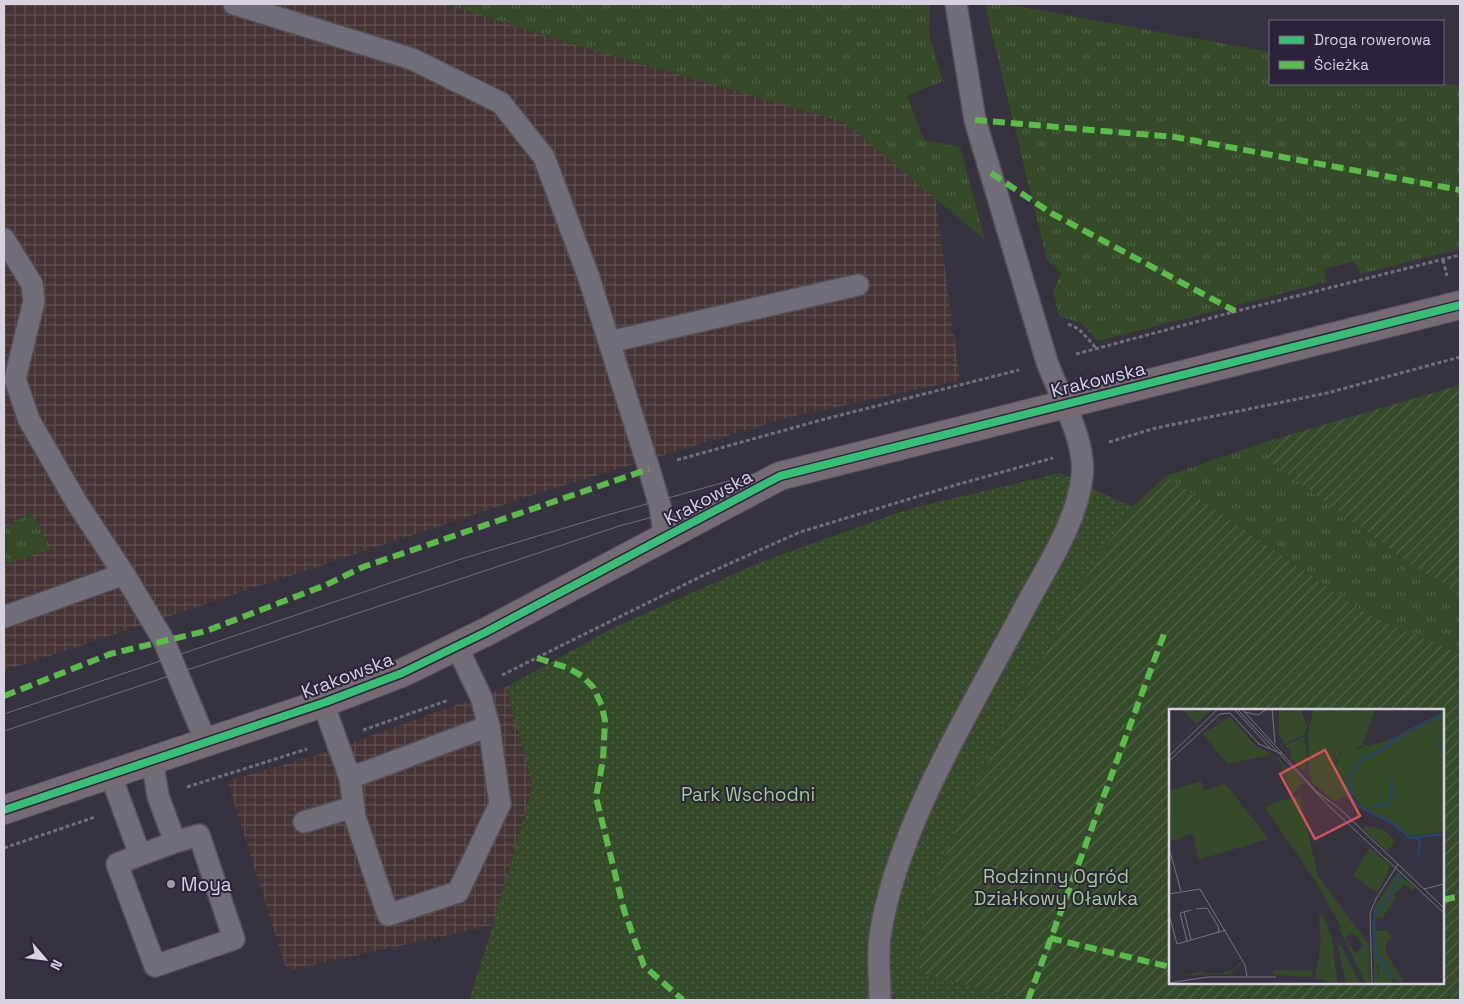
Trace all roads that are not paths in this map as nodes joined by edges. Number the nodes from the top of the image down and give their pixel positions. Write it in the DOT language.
graph roads {
  1 [pos="234,4"];
  2 [pos="956,4"];
  3 [pos="4,240"];
  4 [pos="858,285"];
  5 [pos="1460,305"];
  6 [pos="609,342"];
  7 [pos="1065,404"];
  8 [pos="665,539"];
  9 [pos="124,574"];
  10 [pos="4,618"];
  11 [pos="456,647"];
  12 [pos="323,703"];
  13 [pos="489,726"];
  14 [pos="206,742"];
  15 [pos="152,759"];
  16 [pos="110,773"];
  17 [pos="350,778"];
  18 [pos="353,807"];
  19 [pos="4,810"];
  20 [pos="304,822"];
  21 [pos="175,842"];
  22 [pos="140,855"];
  23 [pos="880,1000"];
  1 -- 6 [label="lane"];
  2 -- 7 [label="lane"];
  3 -- 9 [label="lane"];
  4 -- 6 [label="lane"];
  5 -- 7 [label="main road, Krakowska"];
  6 -- 8 [label="lane"];
  7 -- 8 [label="main road, Krakowska"];
  7 -- 23 [label="lane"];
  8 -- 11 [label="main road, Krakowska"];
  9 -- 10 [label="lane"];
  9 -- 14 [label="lane"];
  11 -- 12 [label="main road, Krakowska"];
  11 -- 13 [label="lane"];
  12 -- 14 [label="main road, Krakowska"];
  12 -- 17 [label="lane"];
  13 -- 17 [label="lane"];
  13 -- 18 [label="lane"];
  14 -- 15 [label="main road, Krakowska"];
  15 -- 16 [label="main road, Krakowska"];
  15 -- 21 [label="lane"];
  16 -- 19 [label="main road, Krakowska"];
  16 -- 22 [label="lane"];
  17 -- 18 [label="lane"];
  18 -- 20 [label="lane"];
  21 -- 22 [label="lane"];
  21 -- 22 [label="lane"];
}
